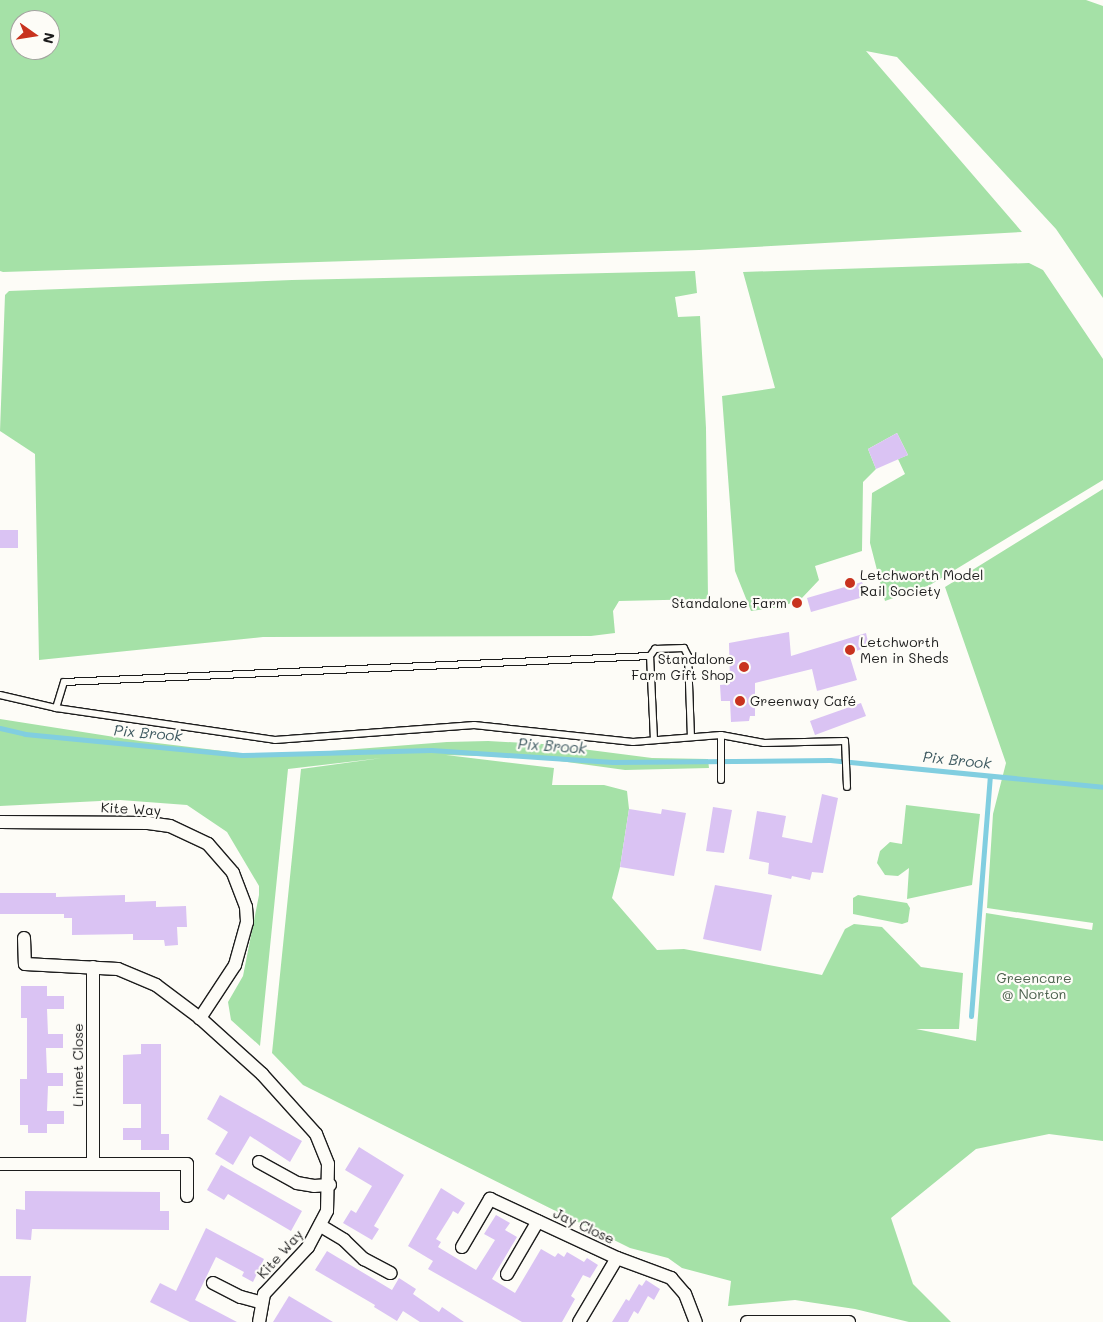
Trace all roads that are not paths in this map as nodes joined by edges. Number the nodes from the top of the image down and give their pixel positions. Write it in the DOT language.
graph roads {
  1 [pos="650,656"];
  2 [pos="0,694"];
  3 [pos="56,708"];
  4 [pos="721,735"];
  5 [pos="691,737"];
  6 [pos="654,740"];
  7 [pos="721,780"];
  8 [pos="846,787"];
  9 [pos="0,822"];
  10 [pos="24,938"];
  11 [pos="92,967"];
  12 [pos="200,1018"];
  13 [pos="93,1162"];
  14 [pos="259,1162"];
  15 [pos="0,1164"];
  16 [pos="330,1185"];
  17 [pos="187,1196"];
  18 [pos="538,1221"];
  19 [pos="321,1226"];
  20 [pos="462,1247"];
  21 [pos="617,1258"];
  22 [pos="390,1273"];
  23 [pos="508,1274"];
  24 [pos="213,1283"];
  25 [pos="260,1302"];
  26 [pos="259,1322"];
  27 [pos="579,1322"];
  28 [pos="696,1322"];
  29 [pos="747,1322"];
  30 [pos="849,1322"];
  1 -- 3 [label="lane"];
  1 -- 5 [label="lane"];
  1 -- 6 [label="lane"];
  2 -- 3 [label="lane"];
  3 -- 6 [label="lane"];
  4 -- 5 [label="lane"];
  4 -- 7 [label="lane"];
  4 -- 8 [label="lane"];
  5 -- 6 [label="lane"];
  9 -- 12 [label="street, Kite Way"];
  10 -- 11 [label="street, Kite Way"];
  11 -- 12 [label="street, Kite Way"];
  11 -- 13 [label="street, Linnet Close"];
  12 -- 16 [label="street, Kite Way"];
  13 -- 15 [label="street"];
  13 -- 17 [label="street"];
  14 -- 16 [label="street"];
  16 -- 19 [label="street, Kite Way"];
  18 -- 20 [label="street, Jay Close"];
  18 -- 21 [label="street, Jay Close"];
  18 -- 23 [label="street, Jay Close"];
  19 -- 22 [label="street, Kite Way"];
  19 -- 25 [label="street, Kite Way"];
  21 -- 27 [label="street, Jay Close"];
  21 -- 28 [label="street, Jay Close"];
  24 -- 25 [label="street"];
  25 -- 26 [label="street"];
  29 -- 30 [label="street"];
}
